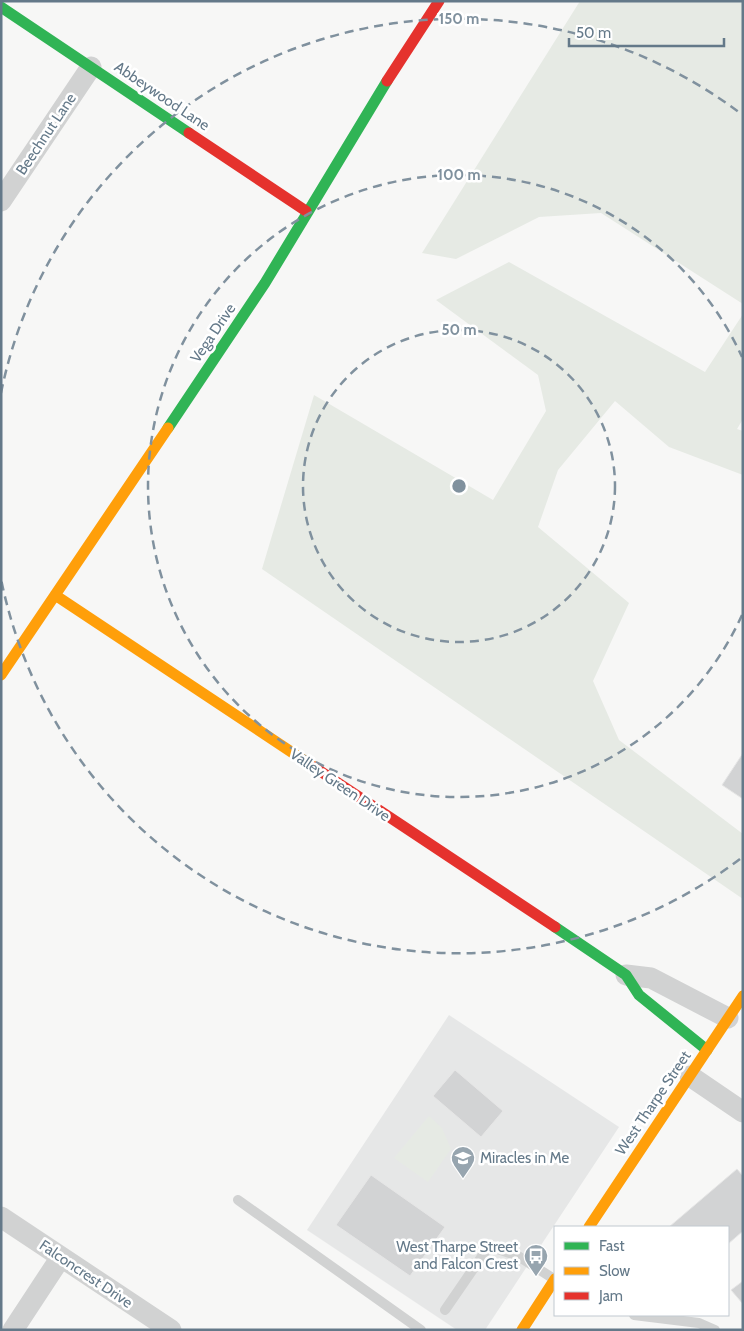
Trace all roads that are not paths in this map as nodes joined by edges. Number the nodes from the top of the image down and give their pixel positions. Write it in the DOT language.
graph roads {
  1 [pos="432,4"];
  2 [pos="1,7"];
  3 [pos="91,67"];
  4 [pos="1,202"];
  5 [pos="306,211"];
  6 [pos="54,595"];
  7 [pos="1,675"];
  8 [pos="626,975"];
  9 [pos="743,996"];
  10 [pos="728,1018"];
  11 [pos="707,1050"];
  12 [pos="690,1076"];
  13 [pos="743,1112"];
  14 [pos="238,1200"];
  15 [pos="1,1217"];
  16 [pos="590,1226"];
  17 [pos="61,1257"];
  18 [pos="554,1278"];
  19 [pos="554,1281"];
  20 [pos="445,1310"];
  21 [pos="642,1316"];
  22 [pos="13,1330"];
  23 [pos="171,1330"];
  24 [pos="422,1330"];
  25 [pos="522,1330"];
  26 [pos="715,1330"];
  1 -- 5 [label="street, Vega Drive"];
  2 -- 3 [label="street, Abbeywood Lane"];
  3 -- 4 [label="street, Beechnut Lane"];
  3 -- 5 [label="street, Abbeywood Lane"];
  5 -- 6 [label="street, Vega Drive"];
  6 -- 7 [label="street, Vega Drive"];
  6 -- 8 [label="street, Valley Green Drive"];
  8 -- 10 [label="street, Valley Green Drive"];
  8 -- 11 [label="street, Valley Green Drive"];
  9 -- 10 [label="street, West Tharpe Street"];
  10 -- 11 [label="street, West Tharpe Street"];
  11 -- 12 [label="street, West Tharpe Street"];
  12 -- 13 [label="street"];
  12 -- 16 [label="street, West Tharpe Street"];
  14 -- 24 [label="lane"];
  15 -- 17 [label="street, Falconcrest Drive"];
  17 -- 22 [label="street"];
  17 -- 23 [label="street, Falconcrest Drive"];
  18 -- 20 [label="lane"];
  19 -- 25 [label="street"];
  21 -- 26 [label="lane"];
}
